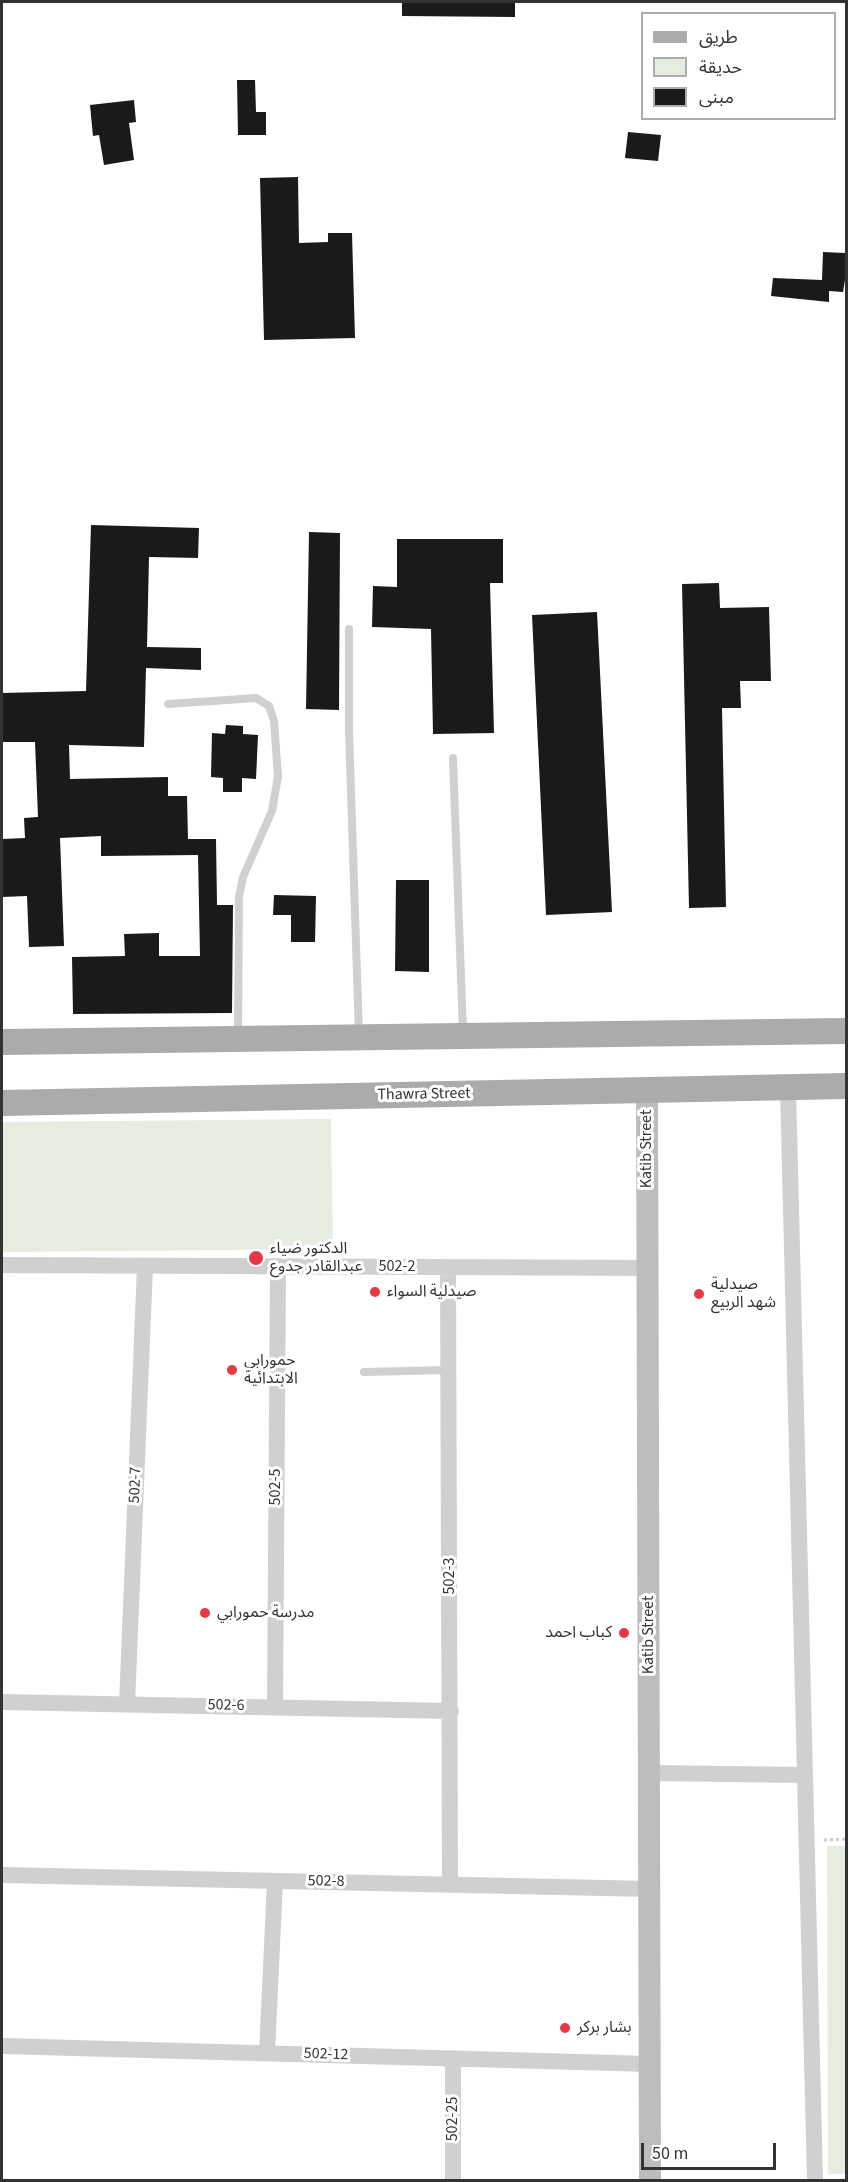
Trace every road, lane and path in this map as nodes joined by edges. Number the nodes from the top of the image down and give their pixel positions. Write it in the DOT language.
graph roads {
  1 [pos="349,629"];
  2 [pos="168,704"];
  3 [pos="453,758"];
  4 [pos="846,1031"];
  5 [pos="463,1037"];
  6 [pos="359,1039"];
  7 [pos="238,1041"];
  8 [pos="2,1042"];
  9 [pos="846,1086"];
  10 [pos="788,1088"];
  11 [pos="647,1090"];
  12 [pos="2,1103"];
  13 [pos="2,1265"];
  14 [pos="145,1266"];
  15 [pos="278,1266"];
  16 [pos="448,1267"];
  17 [pos="648,1268"];
  18 [pos="449,1370"];
  19 [pos="364,1372"];
  20 [pos="2,1702"];
  21 [pos="127,1704"];
  22 [pos="275,1707"];
  23 [pos="451,1711"];
  24 [pos="649,1773"];
  25 [pos="805,1775"];
  26 [pos="846,1839"];
  27 [pos="806,1841"];
  28 [pos="2,1875"];
  29 [pos="275,1881"];
  30 [pos="450,1885"];
  31 [pos="650,1889"];
  32 [pos="2,2046"];
  33 [pos="267,2053"];
  34 [pos="453,2058"];
  35 [pos="650,2064"];
  36 [pos="453,2181"];
  37 [pos="650,2181"];
  38 [pos="815,2181"];
  1 -- 6 [label="lane"];
  2 -- 7 [label="lane"];
  3 -- 5 [label="lane"];
  4 -- 5 [label="main road"];
  5 -- 6 [label="main road"];
  6 -- 7 [label="main road"];
  7 -- 8 [label="main road"];
  9 -- 10 [label="main road, Thawra Street"];
  10 -- 11 [label="main road, Thawra Street"];
  10 -- 25 [label="street"];
  11 -- 12 [label="main road, Thawra Street"];
  11 -- 17 [label="street, Katib Street"];
  13 -- 14 [label="street, 502-2"];
  14 -- 15 [label="street, 502-2"];
  14 -- 21 [label="street, 502-7"];
  15 -- 16 [label="street, 502-2"];
  15 -- 22 [label="street, 502-5"];
  16 -- 17 [label="street, 502-2"];
  16 -- 18 [label="street, 502-3"];
  17 -- 24 [label="street, Katib Street"];
  18 -- 19 [label="lane"];
  18 -- 23 [label="street, 502-3"];
  20 -- 21 [label="street, 502-6"];
  21 -- 22 [label="street, 502-6"];
  22 -- 23 [label="street, 502-6"];
  23 -- 30 [label="street, 502-3"];
  24 -- 25 [label="street"];
  24 -- 31 [label="street, Katib Street"];
  25 -- 27 [label="street"];
  26 -- 27 [label="path"];
  27 -- 38 [label="street"];
  28 -- 29 [label="street, 502-8"];
  29 -- 30 [label="street, 502-8"];
  29 -- 33 [label="street"];
  30 -- 31 [label="street, 502-8"];
  31 -- 35 [label="street, Katib Street"];
  32 -- 33 [label="street, 502-12"];
  33 -- 34 [label="street, 502-12"];
  34 -- 35 [label="street, 502-12"];
  34 -- 36 [label="street, 502-25"];
  35 -- 37 [label="street, Katib Street"];
}
